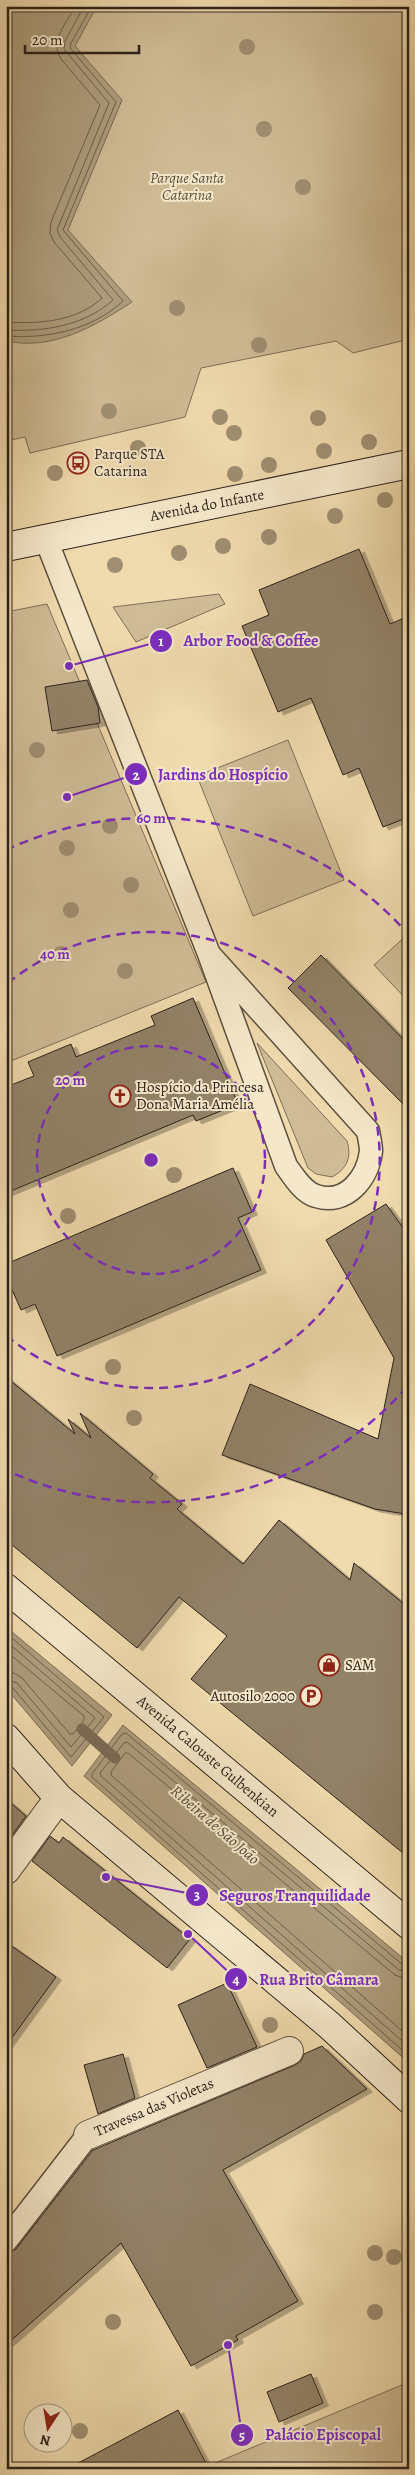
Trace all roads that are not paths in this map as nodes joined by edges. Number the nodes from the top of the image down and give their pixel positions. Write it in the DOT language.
graph roads {
  1 [pos="409,464"];
  2 [pos="45,537"];
  3 [pos="6,547"];
  4 [pos="209,954"];
  5 [pos="6,1588"];
  6 [pos="6,1738"];
  7 [pos="59,1798"];
  8 [pos="6,1870"];
  9 [pos="409,1925"];
  10 [pos="288,2051"];
  11 [pos="409,2099"];
  12 [pos="88,2135"];
  13 [pos="6,2241"];
  1 -- 2 [label="main road, Avenida do Infante"];
  2 -- 3 [label="main road, Avenida do Infante"];
  2 -- 4 [label="lane"];
  4 -- 4 [label="lane"];
  5 -- 9 [label="main road, Avenida Calouste Gulbenkian"];
  6 -- 7 [label="main road"];
  7 -- 8 [label="main road"];
  7 -- 11 [label="main road"];
  10 -- 12 [label="main road, Travessa das Violetas"];
  12 -- 13 [label="lane, Travessa das Violetas"];
}
